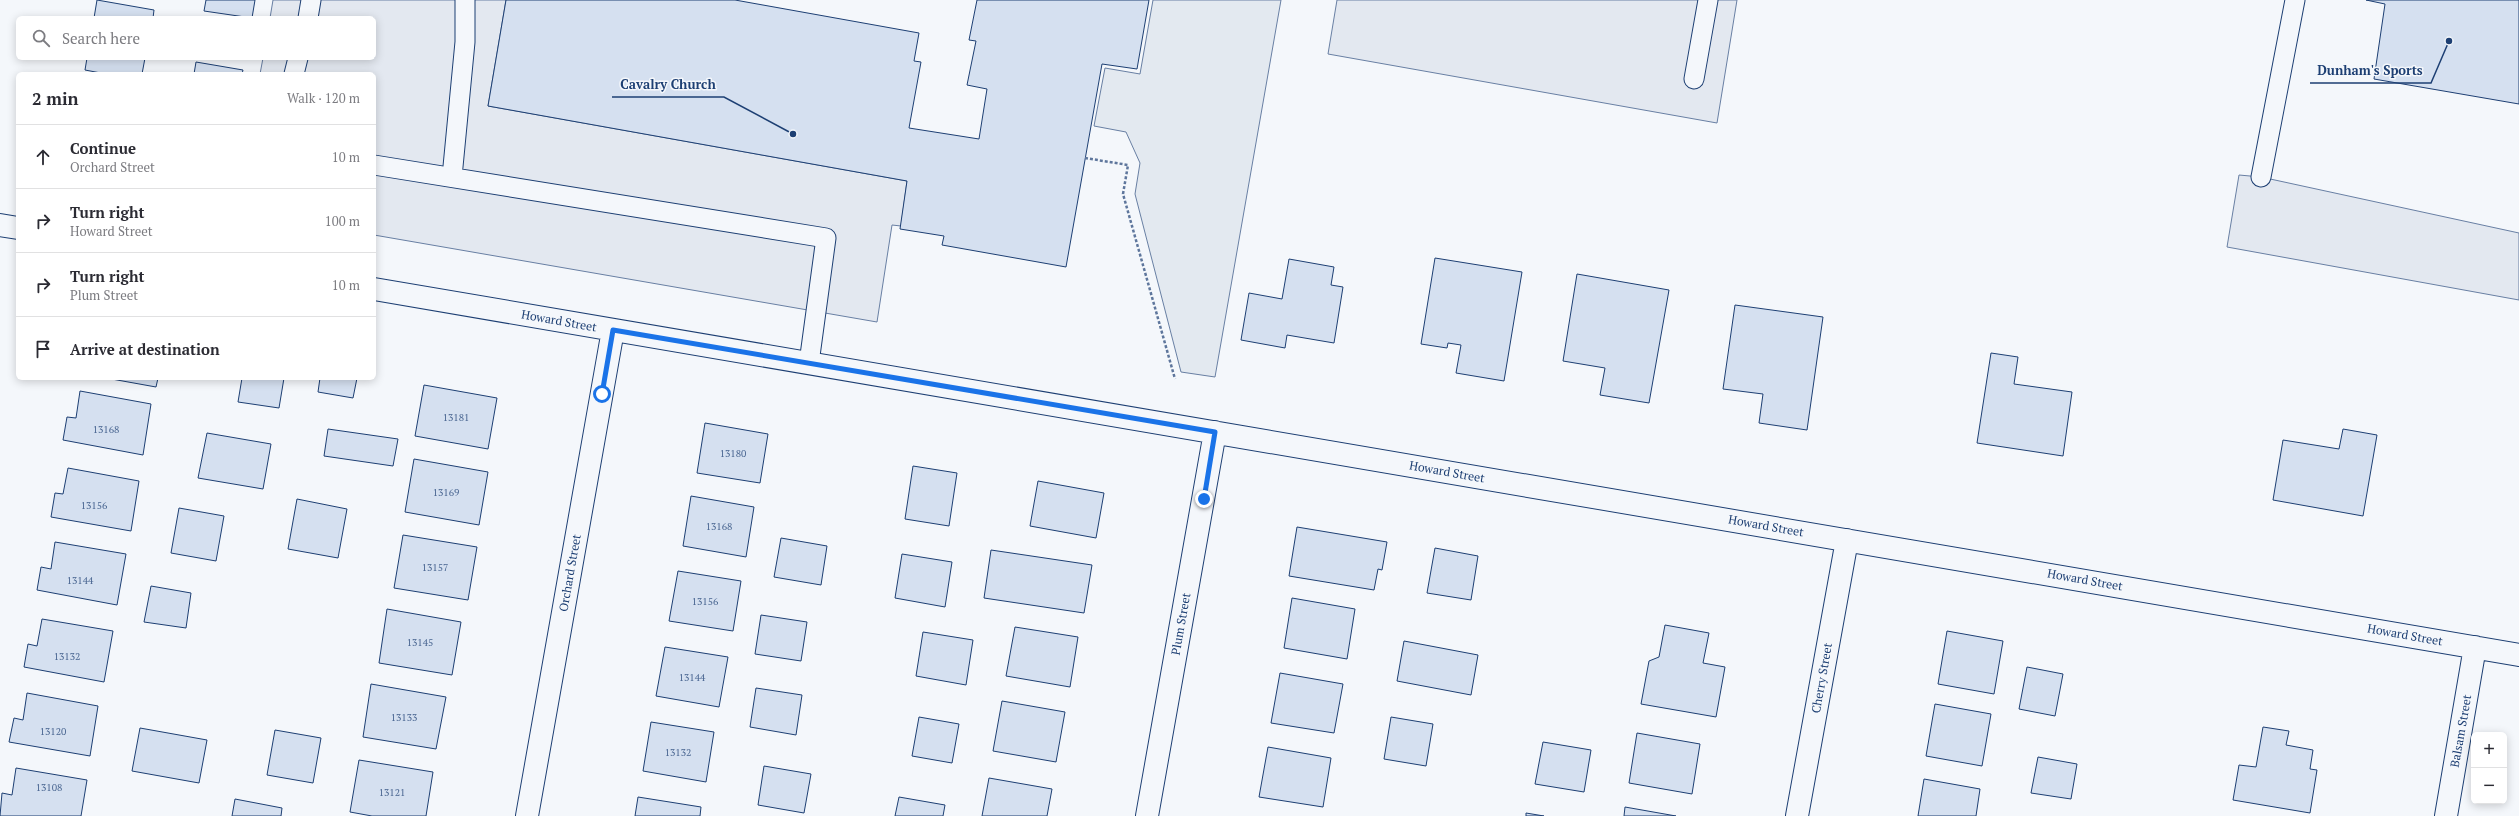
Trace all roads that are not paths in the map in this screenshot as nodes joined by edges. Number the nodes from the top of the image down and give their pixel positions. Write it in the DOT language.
graph roads {
  1 [pos="311,0"];
  2 [pos="466,0"];
  3 [pos="1708,0"];
  4 [pos="2295,0"];
  5 [pos="308,16"];
  6 [pos="298,60"];
  7 [pos="294,72"];
  8 [pos="1694,79"];
  9 [pos="376,165"];
  10 [pos="452,177"];
  11 [pos="2261,177"];
  12 [pos="0,225"];
  13 [pos="16,228"];
  14 [pos="376,289"];
  15 [pos="613,330"];
  16 [pos="809,363"];
  17 [pos="1215,432"];
  18 [pos="1847,540"];
  19 [pos="2475,647"];
  20 [pos="2519,654"];
  21 [pos="527,816"];
  22 [pos="1148,816"];
  23 [pos="1798,816"];
  24 [pos="2446,816"];
  1 -- 5 [label="lane"];
  2 -- 10 [label="lane"];
  3 -- 8 [label="lane"];
  4 -- 11 [label="lane"];
  6 -- 7 [label="lane"];
  9 -- 10 [label="lane"];
  10 -- 16 [label="lane"];
  12 -- 13 [label="street"];
  14 -- 15 [label="street, Howard Street"];
  15 -- 16 [label="street, Howard Street"];
  15 -- 21 [label="street, Orchard Street"];
  16 -- 17 [label="street, Howard Street"];
  17 -- 18 [label="street, Howard Street"];
  17 -- 22 [label="street, Plum Street"];
  18 -- 19 [label="street, Howard Street"];
  18 -- 23 [label="street, Cherry Street"];
  19 -- 20 [label="street, Howard Street"];
  19 -- 24 [label="street, Balsam Street"];
}
